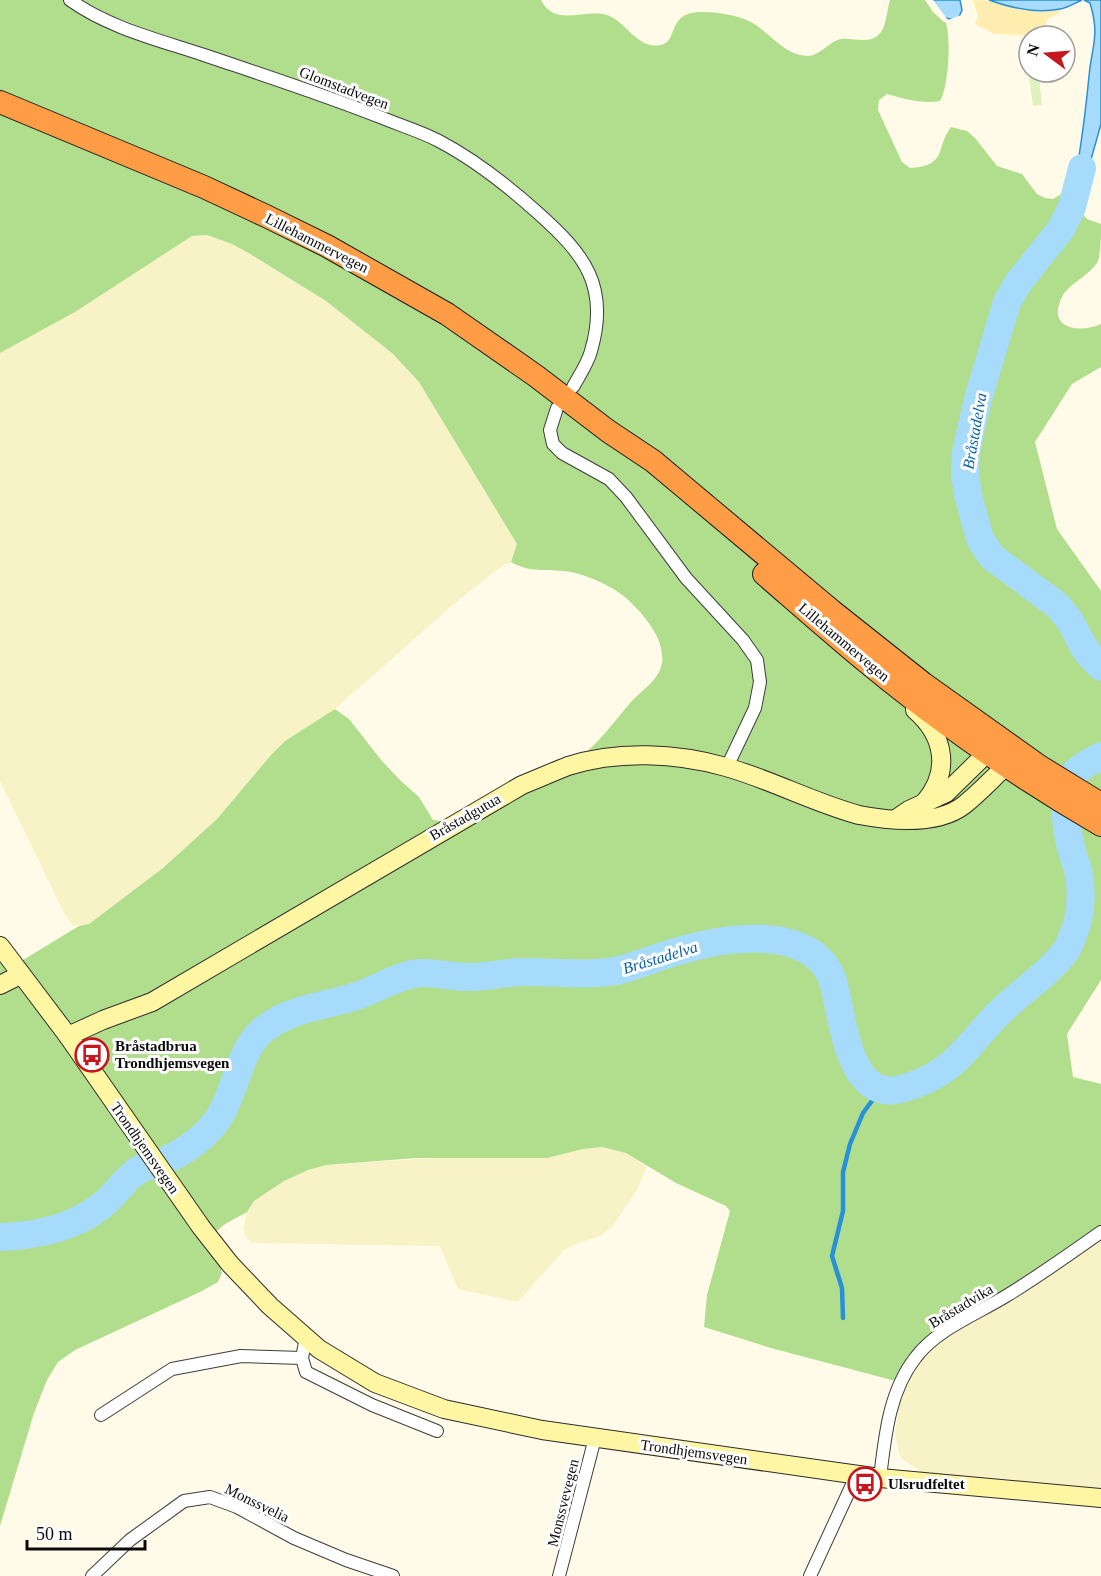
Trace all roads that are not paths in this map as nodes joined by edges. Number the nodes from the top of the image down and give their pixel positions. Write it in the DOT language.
graph roads {
  1 [pos="70,0"];
  2 [pos="0,102"];
  3 [pos="573,387"];
  4 [pos="557,408"];
  5 [pos="608,431"];
  6 [pos="872,666"];
  7 [pos="1000,754"];
  8 [pos="727,767"];
  9 [pos="1034,773"];
  10 [pos="924,803"];
  11 [pos="1101,804"];
  12 [pos="896,819"];
  13 [pos="1101,825"];
  14 [pos="0,946"];
  15 [pos="20,975"];
  16 [pos="0,985"];
  17 [pos="68,1036"];
  18 [pos="1101,1232"];
  19 [pos="306,1337"];
  20 [pos="302,1358"];
  21 [pos="101,1415"];
  22 [pos="437,1431"];
  23 [pos="595,1438"];
  24 [pos="857,1474"];
  25 [pos="880,1478"];
  26 [pos="1101,1498"];
  27 [pos="813,1575"];
  28 [pos="92,1576"];
  29 [pos="393,1576"];
  30 [pos="559,1576"];
  1 -- 3 [label="street, Glomstadvegen"];
  2 -- 5 [label="highway, Lillehammervegen"];
  4 -- 8 [label="street"];
  5 -- 6 [label="highway, Lillehammervegen"];
  5 -- 7 [label="highway, Lillehammervegen"];
  6 -- 7 [label="highway, Lillehammervegen"];
  6 -- 10 [label="main road"];
  7 -- 9 [label="highway, Lillehammervegen"];
  7 -- 10 [label="main road"];
  7 -- 12 [label="main road, Bråstadgutua"];
  8 -- 12 [label="main road, Bråstadgutua"];
  8 -- 17 [label="main road, Bråstadgutua"];
  9 -- 11 [label="highway, Lillehammervegen"];
  9 -- 13 [label="highway, Lillehammervegen"];
  10 -- 12 [label="main road"];
  14 -- 15 [label="main road, Trondhjemsvegen"];
  15 -- 16 [label="main road"];
  15 -- 17 [label="main road, Trondhjemsvegen"];
  17 -- 19 [label="main road, Trondhjemsvegen"];
  18 -- 25 [label="street, Bråstadvika"];
  19 -- 20 [label="street"];
  19 -- 23 [label="main road, Trondhjemsvegen"];
  20 -- 21 [label="street"];
  20 -- 22 [label="street"];
  23 -- 24 [label="main road, Trondhjemsvegen"];
  23 -- 30 [label="street, Monssvevegen"];
  24 -- 25 [label="main road, Trondhjemsvegen"];
  24 -- 27 [label="street"];
  25 -- 26 [label="main road, Trondhjemsvegen"];
  28 -- 29 [label="street, Monssvelia"];
}
